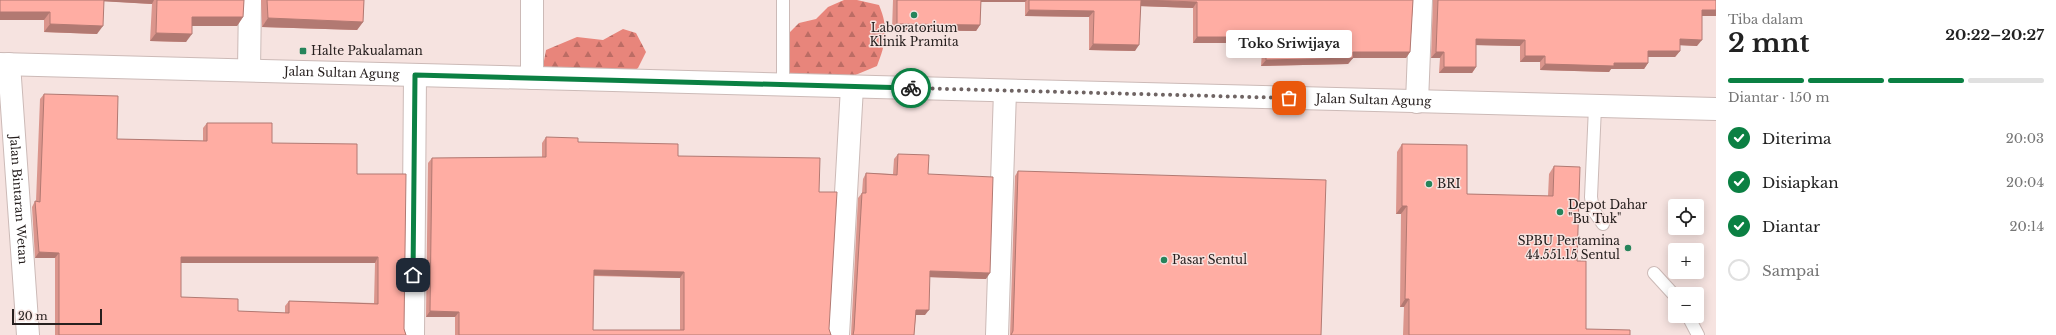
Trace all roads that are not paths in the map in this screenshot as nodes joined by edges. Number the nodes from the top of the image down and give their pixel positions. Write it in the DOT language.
graph roads {
  1 [pos="250,0"];
  2 [pos="532,0"];
  3 [pos="783,0"];
  4 [pos="1421,0"];
  5 [pos="4,64"];
  6 [pos="249,70"];
  7 [pos="415,75"];
  8 [pos="532,78"];
  9 [pos="783,85"];
  10 [pos="852,87"];
  11 [pos="1005,91"];
  12 [pos="1418,102"];
  13 [pos="1595,107"];
  14 [pos="1716,109"];
  15 [pos="1603,224"];
  16 [pos="1654,273"];
  17 [pos="1668,288"];
  18 [pos="1692,323"];
  19 [pos="28,335"];
  20 [pos="413,335"];
  21 [pos="838,335"];
  22 [pos="997,335"];
  23 [pos="1698,335"];
  1 -- 6 [label="main road"];
  2 -- 8 [label="main road"];
  3 -- 9 [label="lane"];
  4 -- 12 [label="main road"];
  5 -- 6 [label="main road, Jalan Sultan Agung"];
  5 -- 19 [label="main road, Jalan Bintaran Wetan"];
  6 -- 7 [label="main road, Jalan Sultan Agung"];
  7 -- 8 [label="main road, Jalan Sultan Agung"];
  7 -- 20 [label="main road"];
  8 -- 9 [label="main road, Jalan Sultan Agung"];
  9 -- 10 [label="main road, Jalan Sultan Agung"];
  10 -- 11 [label="main road, Jalan Sultan Agung"];
  10 -- 21 [label="main road"];
  11 -- 12 [label="main road, Jalan Sultan Agung"];
  11 -- 22 [label="main road"];
  12 -- 13 [label="main road, Jalan Sultan Agung"];
  13 -- 14 [label="main road, Jalan Sultan Agung"];
  13 -- 15 [label="lane"];
  16 -- 17 [label="lane"];
  18 -- 23 [label="lane"];
}
